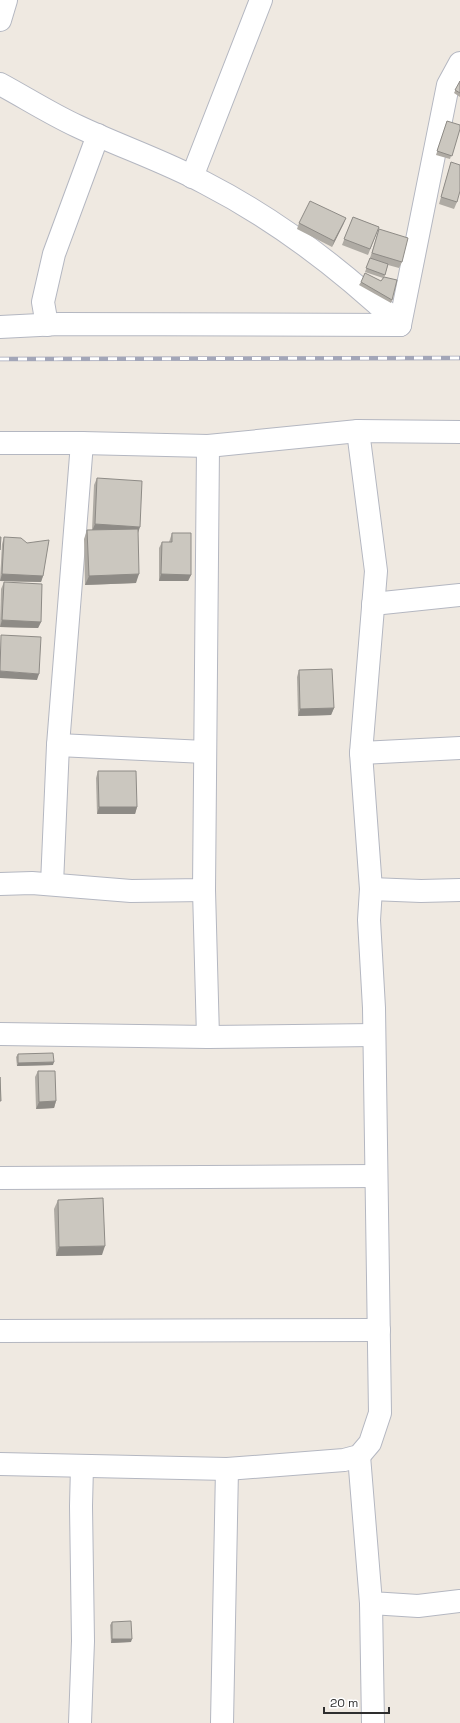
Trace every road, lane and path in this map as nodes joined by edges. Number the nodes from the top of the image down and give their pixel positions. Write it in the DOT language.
graph roads {
  1 [pos="6,0"];
  2 [pos="261,0"];
  3 [pos="0,20"];
  4 [pos="460,64"];
  5 [pos="0,84"];
  6 [pos="98,135"];
  7 [pos="192,177"];
  8 [pos="47,325"];
  9 [pos="400,325"];
  10 [pos="0,327"];
  11 [pos="358,431"];
  12 [pos="460,432"];
  13 [pos="0,443"];
  14 [pos="82,443"];
  15 [pos="208,446"];
  16 [pos="460,594"];
  17 [pos="373,604"];
  18 [pos="58,745"];
  19 [pos="460,748"];
  20 [pos="206,752"];
  21 [pos="361,753"];
  22 [pos="0,884"];
  23 [pos="52,884"];
  24 [pos="371,889"];
  25 [pos="204,890"];
  26 [pos="460,890"];
  27 [pos="0,1034"];
  28 [pos="374,1035"];
  29 [pos="208,1037"];
  30 [pos="376,1176"];
  31 [pos="0,1178"];
  32 [pos="379,1330"];
  33 [pos="0,1331"];
  34 [pos="359,1456"];
  35 [pos="0,1464"];
  36 [pos="82,1466"];
  37 [pos="227,1469"];
  38 [pos="460,1601"];
  39 [pos="371,1602"];
  40 [pos="80,1723"];
  41 [pos="222,1723"];
  42 [pos="373,1723"];
  1 -- 3 [label="street"];
  2 -- 7 [label="street"];
  4 -- 9 [label="street"];
  5 -- 6 [label="street"];
  6 -- 7 [label="street"];
  6 -- 8 [label="street"];
  7 -- 9 [label="street"];
  8 -- 9 [label="street"];
  8 -- 10 [label="street"];
  11 -- 12 [label="street"];
  11 -- 15 [label="street"];
  11 -- 17 [label="street"];
  13 -- 14 [label="street"];
  14 -- 15 [label="street"];
  14 -- 18 [label="street"];
  15 -- 20 [label="street"];
  16 -- 17 [label="street"];
  17 -- 21 [label="street"];
  18 -- 20 [label="street"];
  18 -- 23 [label="street"];
  19 -- 21 [label="street"];
  20 -- 25 [label="street"];
  21 -- 24 [label="street"];
  22 -- 23 [label="street"];
  23 -- 25 [label="street"];
  24 -- 26 [label="street"];
  24 -- 28 [label="street"];
  25 -- 29 [label="street"];
  27 -- 29 [label="street"];
  28 -- 29 [label="street"];
  28 -- 30 [label="street"];
  30 -- 31 [label="street"];
  30 -- 32 [label="street"];
  32 -- 33 [label="street"];
  32 -- 34 [label="street"];
  34 -- 37 [label="street"];
  34 -- 39 [label="street"];
  35 -- 36 [label="street"];
  36 -- 37 [label="street"];
  36 -- 40 [label="street"];
  37 -- 41 [label="street"];
  38 -- 39 [label="street"];
  39 -- 42 [label="street"];
}
